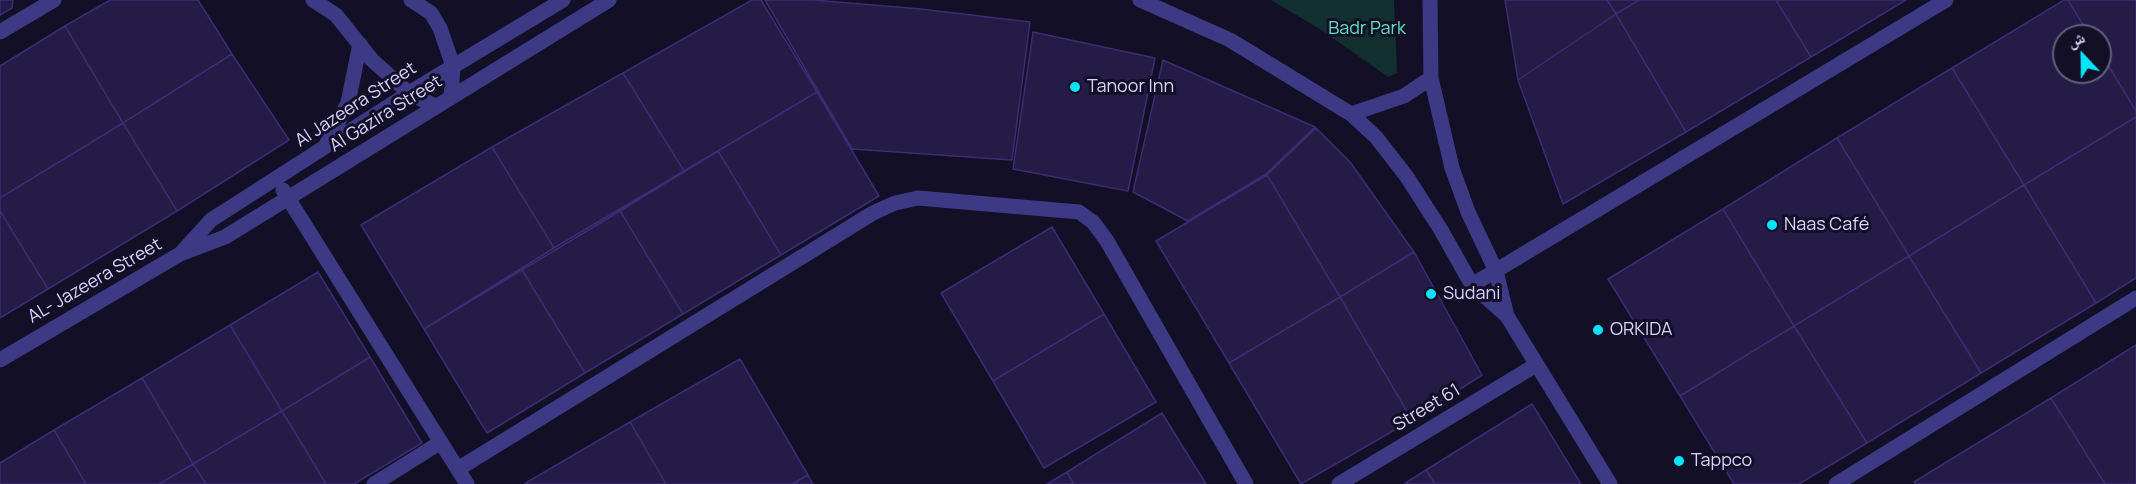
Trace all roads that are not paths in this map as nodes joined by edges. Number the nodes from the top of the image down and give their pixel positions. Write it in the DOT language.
graph roads {
  1 [pos="54,0"];
  2 [pos="313,0"];
  3 [pos="411,0"];
  4 [pos="563,0"];
  5 [pos="609,0"];
  6 [pos="1140,0"];
  7 [pos="1430,0"];
  8 [pos="1946,0"];
  9 [pos="0,32"];
  10 [pos="360,44"];
  11 [pos="453,66"];
  12 [pos="1431,78"];
  13 [pos="409,93"];
  14 [pos="451,96"];
  15 [pos="435,106"];
  16 [pos="1351,114"];
  17 [pos="324,150"];
  18 [pos="276,180"];
  19 [pos="287,198"];
  20 [pos="180,254"];
  21 [pos="1496,271"];
  22 [pos="1472,285"];
  23 [pos="2136,298"];
  24 [pos="1507,316"];
  25 [pos="0,360"];
  26 [pos="1536,365"];
  27 [pos="441,442"];
  28 [pos="458,469"];
  29 [pos="375,484"];
  30 [pos="467,484"];
  31 [pos="1246,484"];
  32 [pos="1339,484"];
  33 [pos="1610,484"];
  34 [pos="1836,484"];
  1 -- 9 [label="street"];
  2 -- 10 [label="street"];
  3 -- 11 [label="street"];
  4 -- 11 [label="street, Al Jazeera Street"];
  5 -- 14 [label="street, Al Gazira Street"];
  6 -- 16 [label="street"];
  7 -- 12 [label="street"];
  8 -- 21 [label="street"];
  10 -- 13 [label="street"];
  10 -- 17 [label="street"];
  11 -- 13 [label="street, Al Jazeera Street"];
  11 -- 14 [label="street"];
  12 -- 16 [label="street"];
  12 -- 21 [label="street"];
  13 -- 15 [label="street"];
  13 -- 17 [label="street, Al Jazeera Street"];
  14 -- 15 [label="street, Al Gazira Street"];
  15 -- 19 [label="street, Al Gazira Street"];
  16 -- 22 [label="street"];
  17 -- 18 [label="street, Al Jazeera Street"];
  18 -- 19 [label="street"];
  18 -- 20 [label="street, Al Jazeera Street"];
  19 -- 20 [label="street, Al Gazira Street"];
  19 -- 27 [label="street"];
  20 -- 25 [label="street, AL- Jazeera Street"];
  21 -- 22 [label="street"];
  21 -- 24 [label="street"];
  22 -- 24 [label="street"];
  23 -- 34 [label="street"];
  24 -- 26 [label="street"];
  26 -- 32 [label="street, Street 61"];
  26 -- 33 [label="street"];
  27 -- 28 [label="street"];
  27 -- 29 [label="street"];
  28 -- 30 [label="street"];
  28 -- 31 [label="street"];
}
